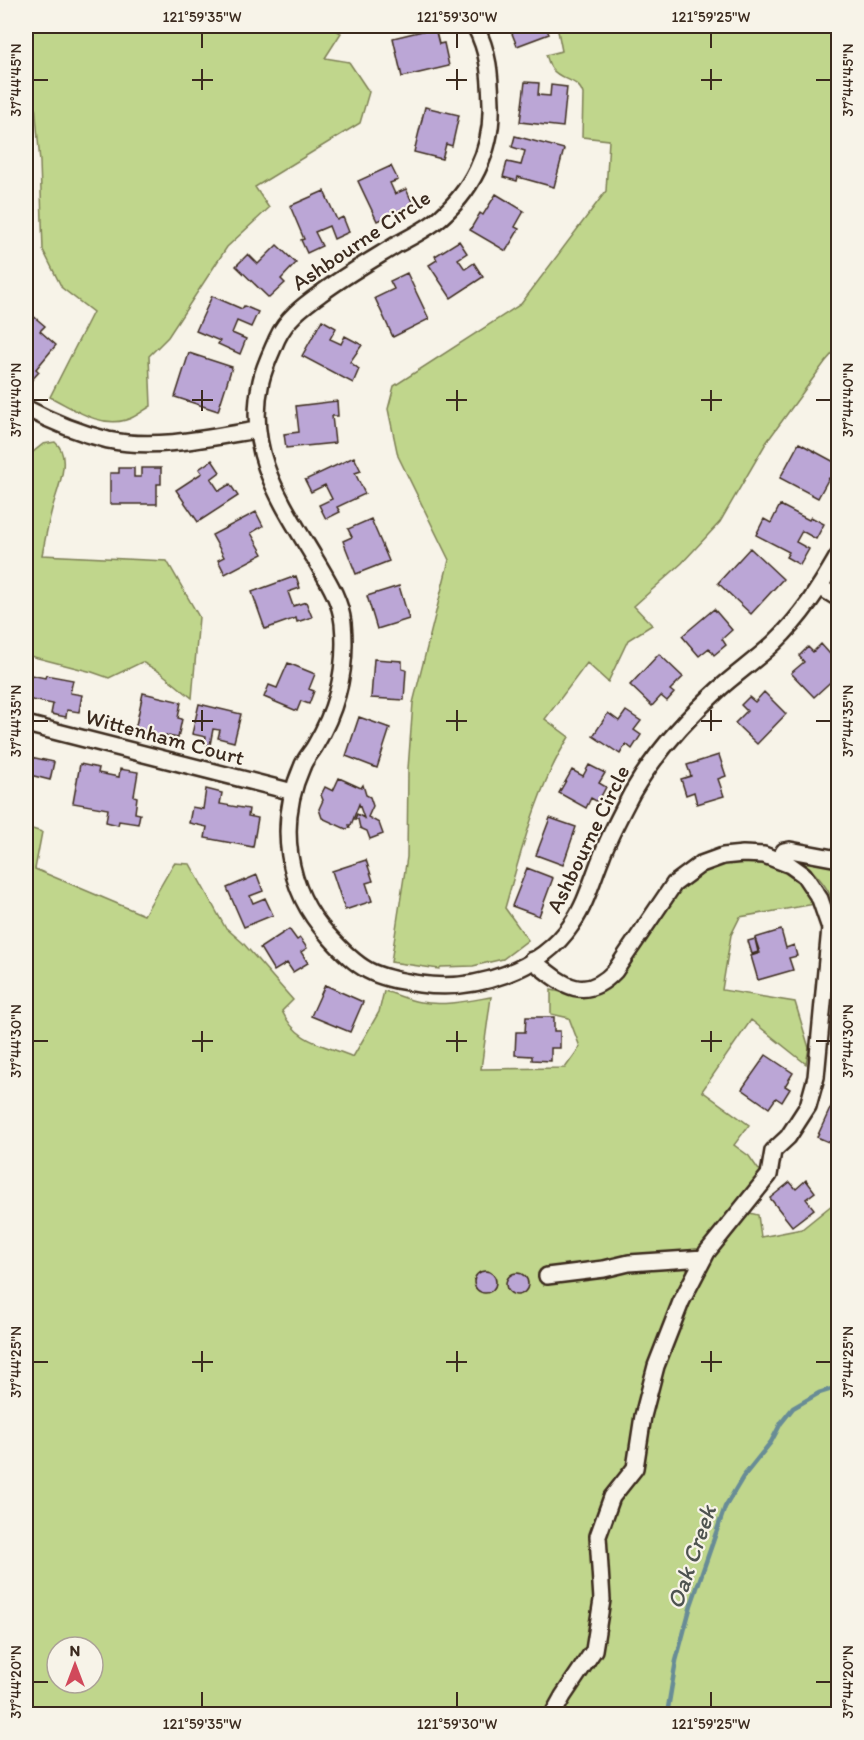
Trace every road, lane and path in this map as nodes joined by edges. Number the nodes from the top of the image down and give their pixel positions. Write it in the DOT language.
graph roads {
  1 [pos="475,26"];
  2 [pos="26,408"];
  3 [pos="256,430"];
  4 [pos="838,556"];
  5 [pos="820,586"];
  6 [pos="838,598"];
  7 [pos="26,724"];
  8 [pos="293,792"];
  9 [pos="838,859"];
  10 [pos="779,860"];
  11 [pos="532,960"];
  12 [pos="704,1258"];
  13 [pos="547,1276"];
  14 [pos="554,1714"];
  1 -- 3 [label="street, Ashbourne Circle"];
  2 -- 3 [label="street"];
  3 -- 8 [label="street, Ashbourne Circle"];
  4 -- 5 [label="street, Ashbourne Circle"];
  5 -- 6 [label="street"];
  5 -- 11 [label="street, Ashbourne Circle"];
  7 -- 8 [label="street, Wittenham Court"];
  8 -- 11 [label="street, Ashbourne Circle"];
  9 -- 10 [label="street"];
  10 -- 11 [label="street"];
  10 -- 12 [label="street"];
  12 -- 13 [label="street"];
  12 -- 14 [label="street"];
}
